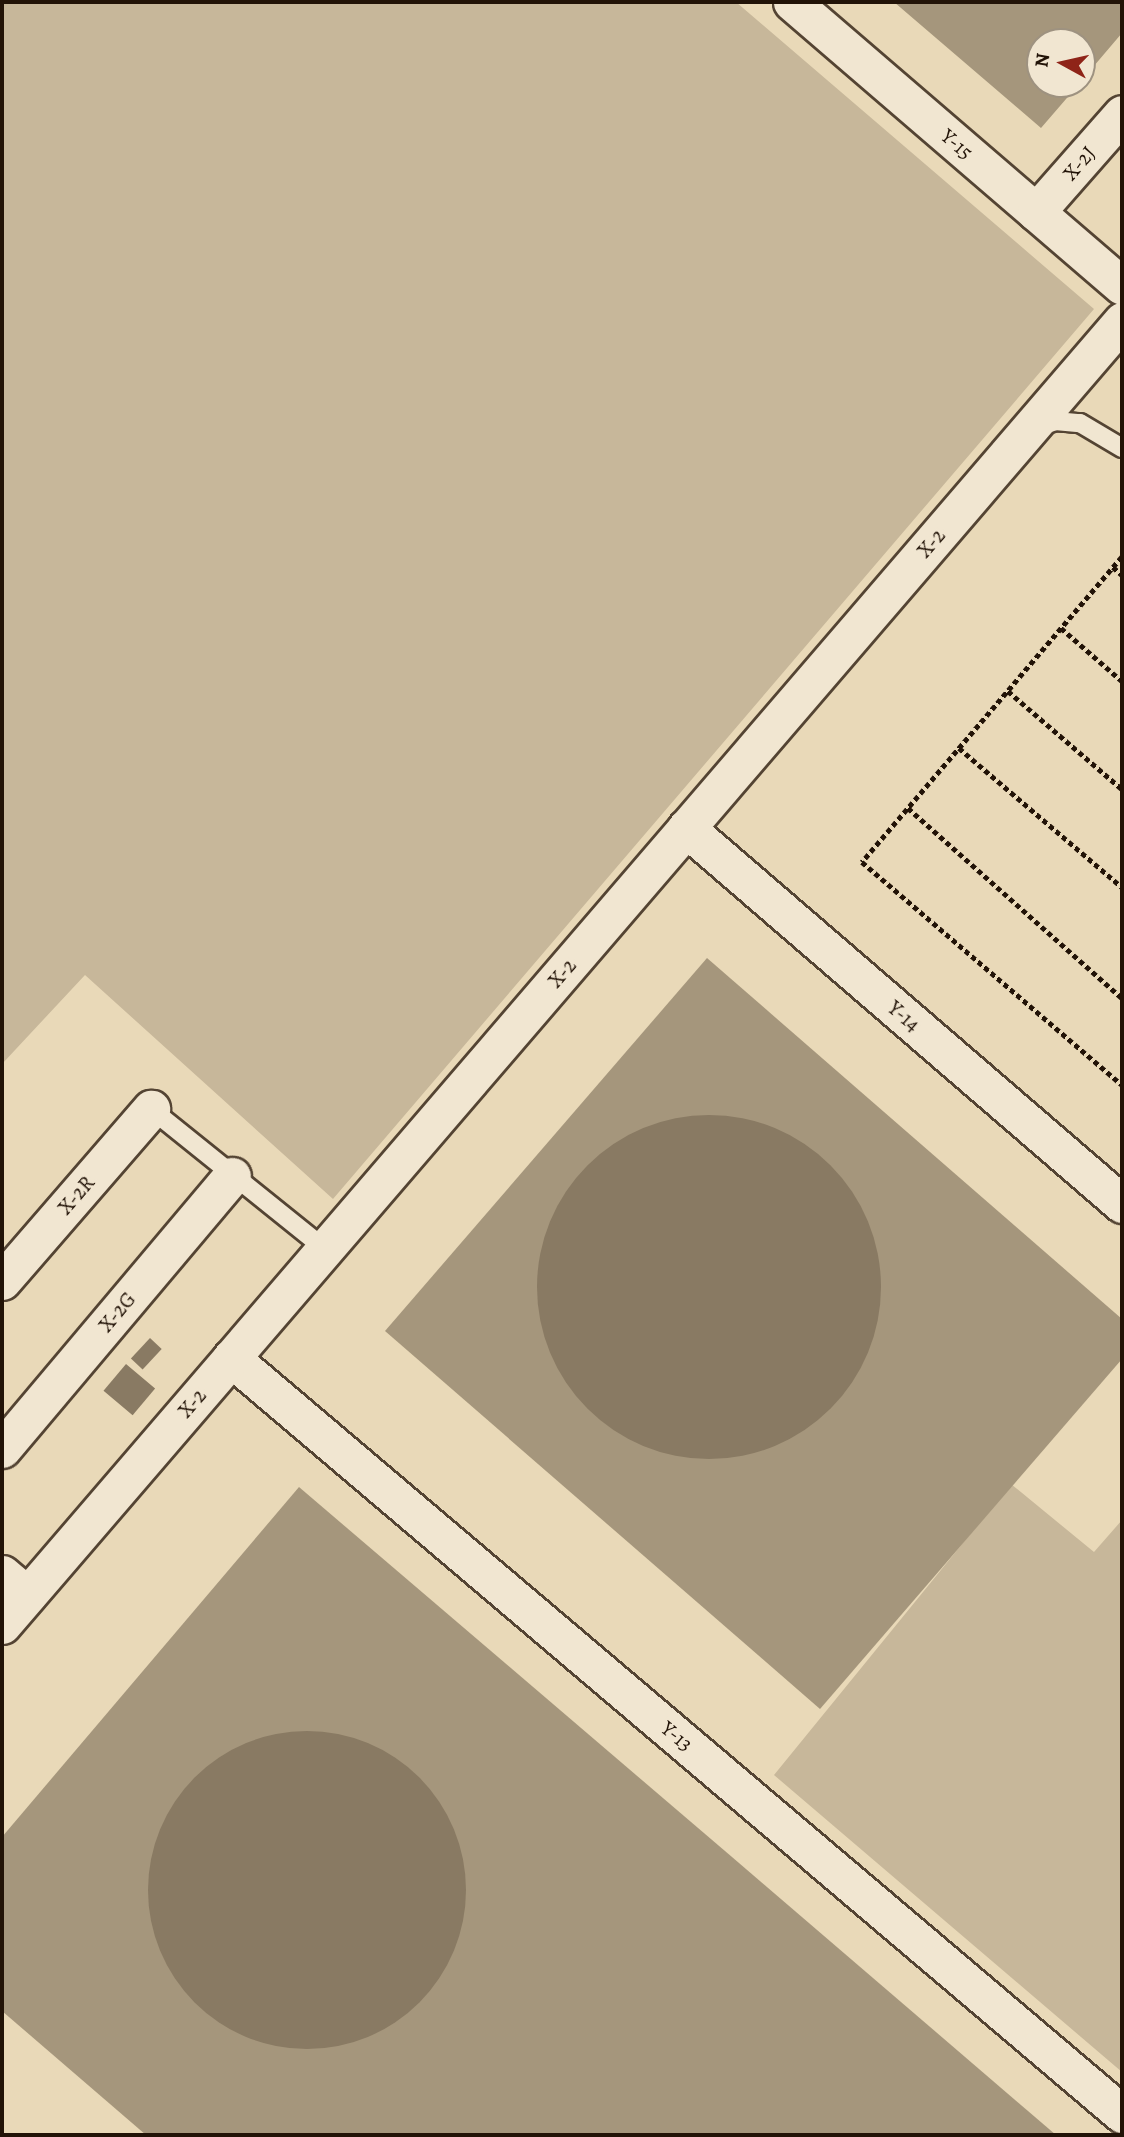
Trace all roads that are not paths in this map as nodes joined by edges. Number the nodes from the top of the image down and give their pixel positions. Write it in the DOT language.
graph roads {
  1 [pos="792,2"];
  2 [pos="1122,114"];
  3 [pos="1036,212"];
  4 [pos="1122,286"];
  5 [pos="1122,321"];
  6 [pos="1028,431"];
  7 [pos="1122,448"];
  8 [pos="687,828"];
  9 [pos="151,1109"];
  10 [pos="233,1176"];
  11 [pos="1122,1204"];
  12 [pos="325,1249"];
  13 [pos="2,1281"];
  14 [pos="231,1358"];
  15 [pos="2,1449"];
  16 [pos="14,1585"];
  17 [pos="2,1625"];
  18 [pos="1122,2114"];
  1 -- 3 [label="street, Y-15"];
  2 -- 3 [label="street, X-2J"];
  3 -- 4 [label="street, Y-15"];
  5 -- 6 [label="street, X-2"];
  6 -- 7 [label="lane"];
  6 -- 8 [label="street, X-2"];
  8 -- 11 [label="street, Y-14"];
  8 -- 12 [label="street, X-2"];
  9 -- 10 [label="lane"];
  9 -- 13 [label="street, X-2R"];
  10 -- 12 [label="lane"];
  10 -- 15 [label="street, X-2G"];
  12 -- 14 [label="street, X-2"];
  14 -- 16 [label="street, X-2"];
  14 -- 18 [label="street, Y-13"];
  16 -- 17 [label="street, X-2"];
}
